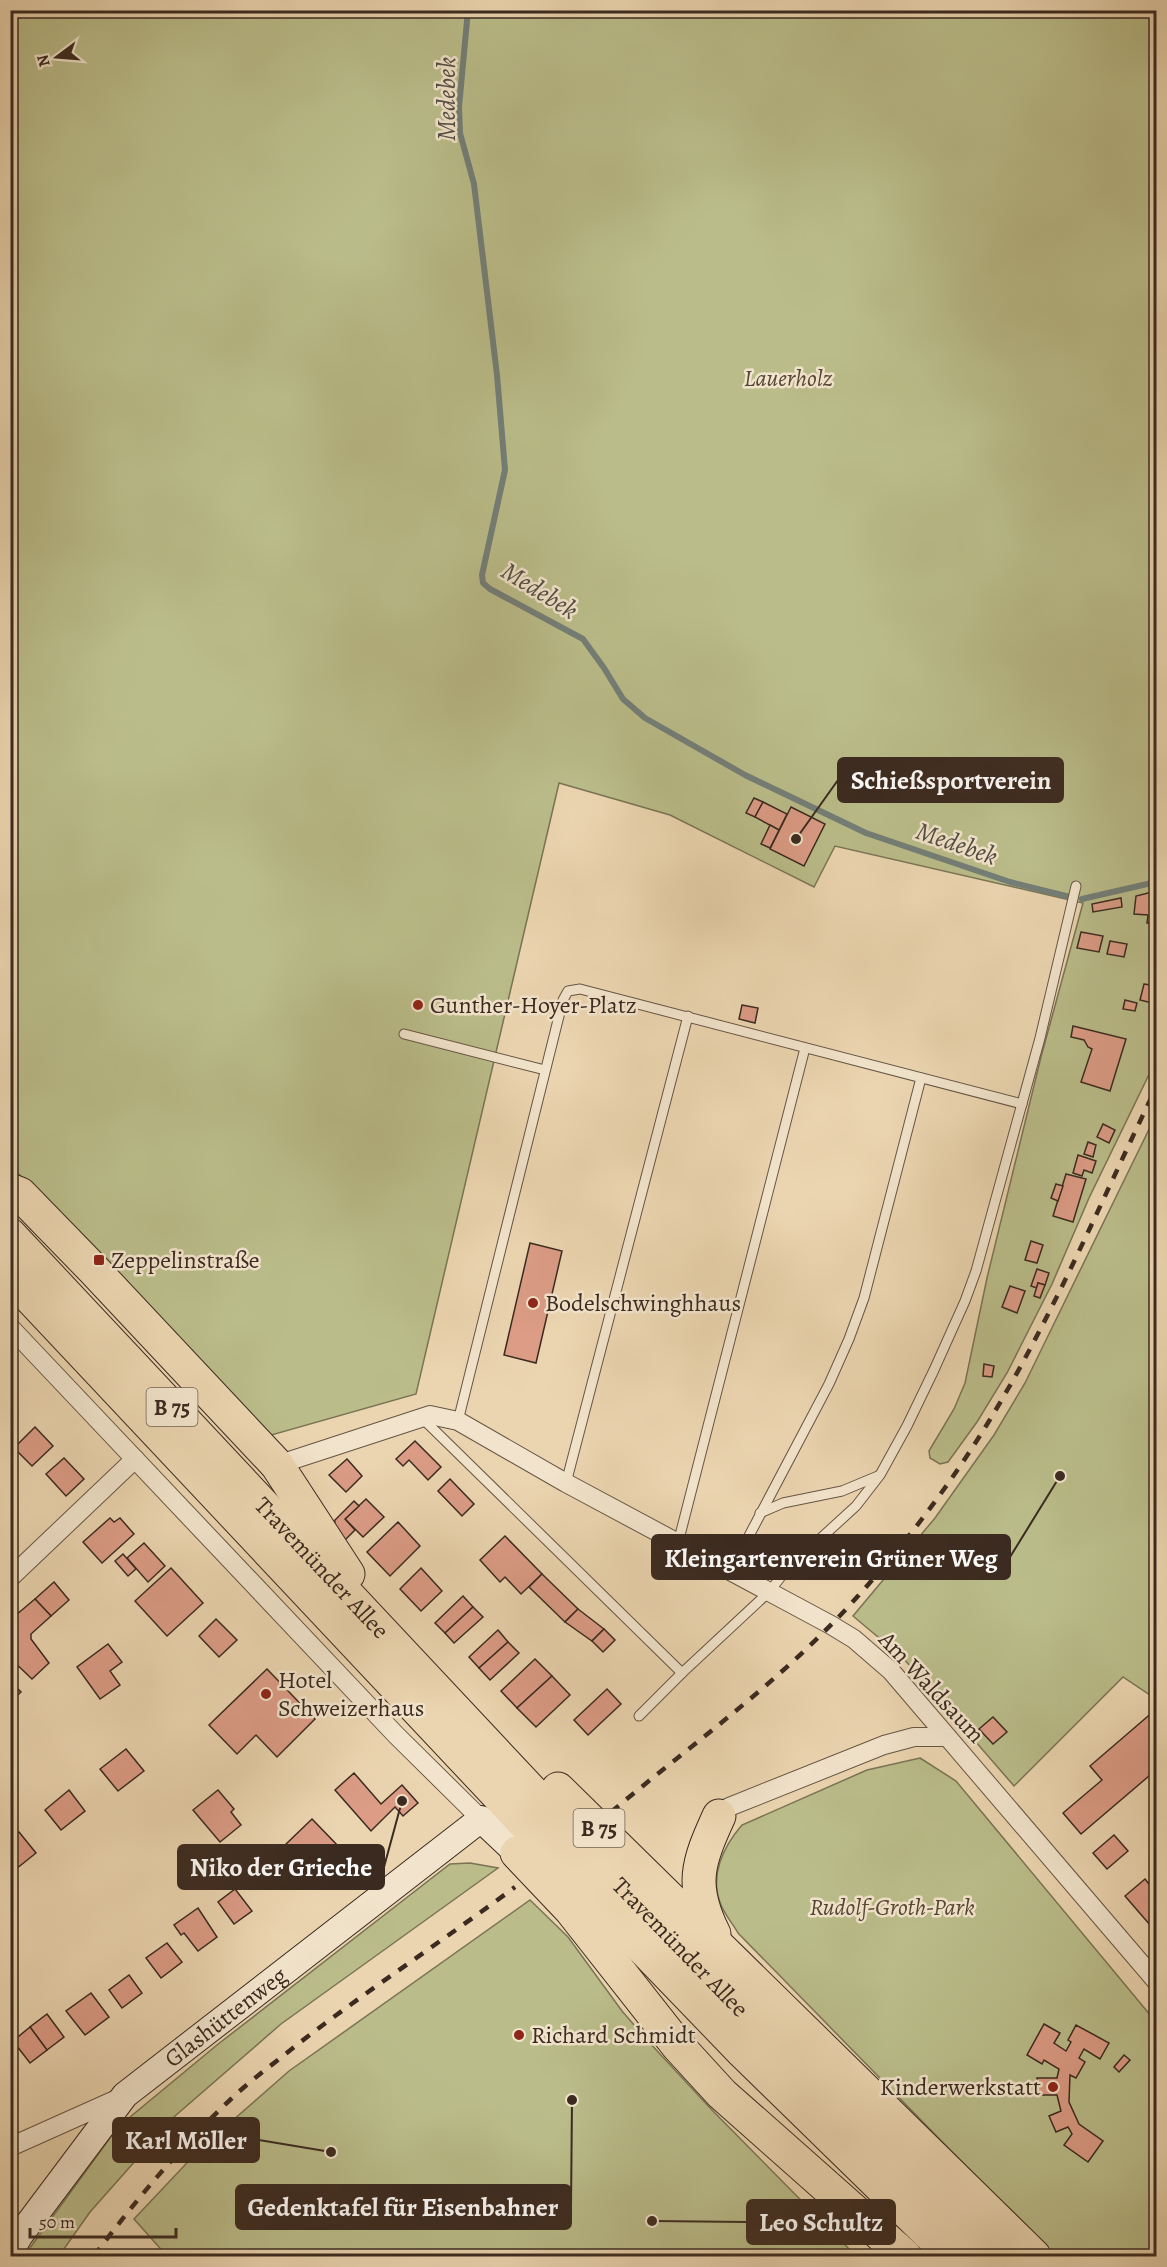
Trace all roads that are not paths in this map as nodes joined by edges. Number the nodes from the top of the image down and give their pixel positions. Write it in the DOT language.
graph roads {
  1 [pos="1076,886"];
  2 [pos="688,1017"];
  3 [pos="404,1035"];
  4 [pos="805,1048"];
  5 [pos="545,1070"];
  6 [pos="921,1078"];
  7 [pos="1022,1104"];
  8 [pos="10,1190"];
  9 [pos="10,1235"];
  10 [pos="10,1276"];
  11 [pos="10,1327"];
  12 [pos="422,1418"];
  13 [pos="458,1421"];
  14 [pos="135,1459"];
  15 [pos="277,1465"];
  16 [pos="880,1475"];
  17 [pos="566,1483"];
  18 [pos="760,1513"];
  19 [pos="678,1543"];
  20 [pos="731,1570"];
  21 [pos="10,1578"];
  22 [pos="770,1591"];
  23 [pos="399,1651"];
  24 [pos="682,1673"];
  25 [pos="639,1716"];
  26 [pos="947,1737"];
  27 [pos="719,1816"];
  28 [pos="481,1819"];
  29 [pos="517,1853"];
  30 [pos="605,1909"];
  31 [pos="721,1949"];
  32 [pos="1156,1981"];
  33 [pos="125,2095"];
  34 [pos="771,2139"];
  35 [pos="10,2147"];
  36 [pos="10,2252"];
  37 [pos="905,2256"];
  38 [pos="952,2256"];
  39 [pos="990,2256"];
  40 [pos="1034,2256"];
  1 -- 7 [label="lane"];
  2 -- 4 [label="lane"];
  2 -- 5 [label="lane"];
  2 -- 17 [label="lane"];
  3 -- 5 [label="lane"];
  4 -- 6 [label="lane"];
  4 -- 19 [label="lane"];
  5 -- 13 [label="lane"];
  6 -- 7 [label="lane"];
  6 -- 18 [label="lane"];
  7 -- 16 [label="lane"];
  8 -- 15 [label="highway"];
  9 -- 23 [label="highway, Travemünder Allee / B 75"];
  10 -- 30 [label="highway, Travemünder Allee / B 75"];
  11 -- 14 [label="street"];
  12 -- 13 [label="street, Am Waldsaum"];
  12 -- 15 [label="street, Am Waldsaum"];
  12 -- 24 [label="lane"];
  13 -- 17 [label="street, Am Waldsaum"];
  14 -- 21 [label="street"];
  14 -- 28 [label="street"];
  15 -- 23 [label="highway"];
  16 -- 18 [label="lane"];
  16 -- 22 [label="lane"];
  17 -- 19 [label="street, Am Waldsaum"];
  18 -- 20 [label="lane"];
  19 -- 20 [label="street, Am Waldsaum"];
  20 -- 22 [label="street, Am Waldsaum"];
  22 -- 24 [label="lane"];
  22 -- 26 [label="street, Am Waldsaum"];
  23 -- 31 [label="highway, B 75"];
  23 -- 39 [label="highway, Travemünder Allee"];
  24 -- 25 [label="lane"];
  26 -- 27 [label="street"];
  26 -- 32 [label="street, Am Waldsaum"];
  27 -- 31 [label="highway"];
  28 -- 29 [label="street"];
  28 -- 33 [label="street, Glashüttenweg"];
  29 -- 34 [label="highway"];
  30 -- 34 [label="highway, B 75"];
  30 -- 38 [label="highway, Travemünder Allee"];
  31 -- 40 [label="highway, B 75"];
  33 -- 35 [label="street"];
  33 -- 36 [label="street, Glashüttenweg"];
  34 -- 37 [label="highway, B 75"];
}
